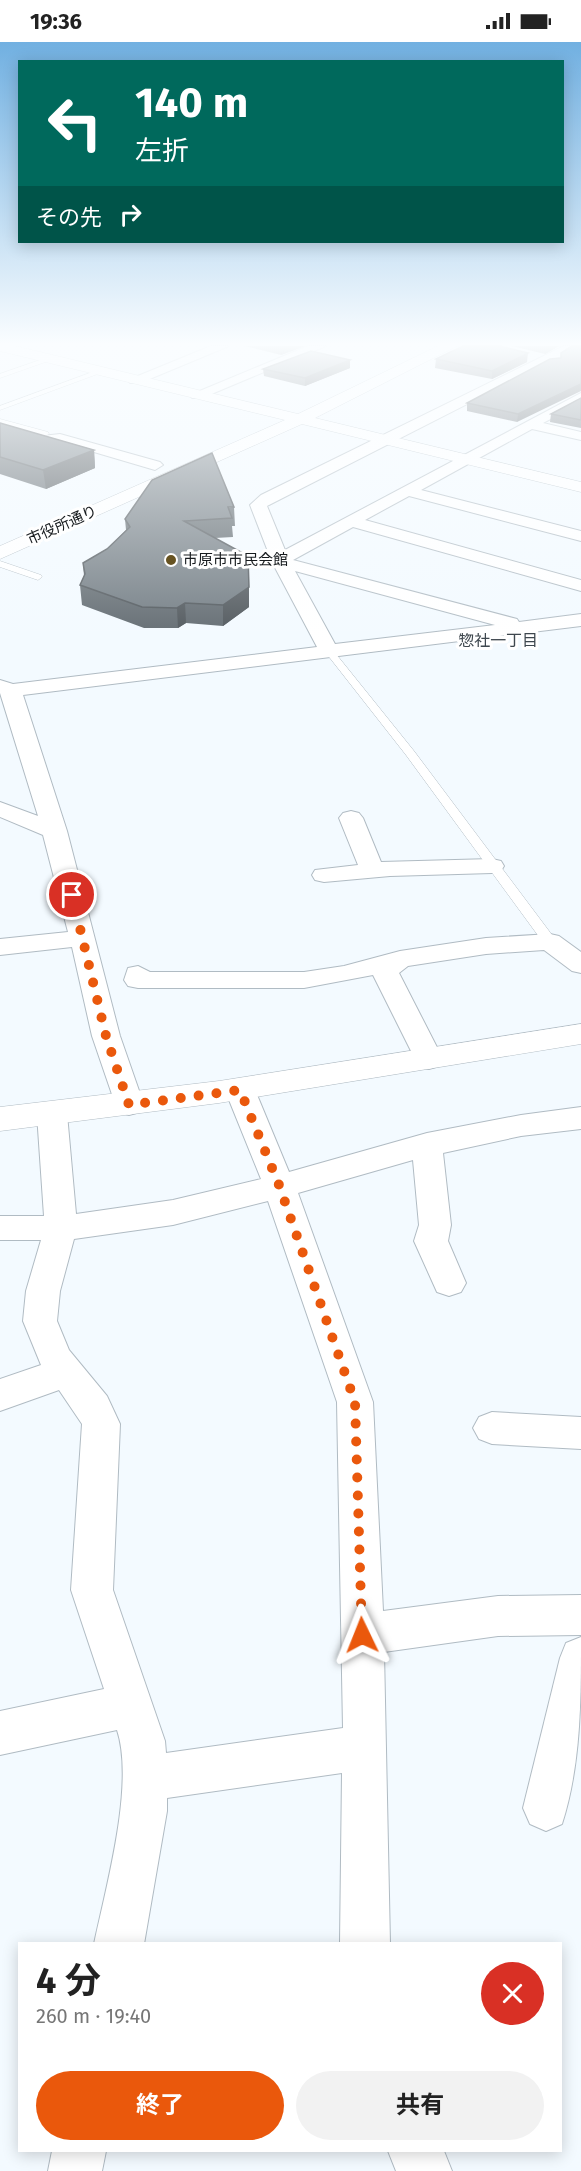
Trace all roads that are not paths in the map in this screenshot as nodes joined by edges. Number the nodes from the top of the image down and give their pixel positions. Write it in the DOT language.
graph roads {
  1 [pos="90,445"];
  2 [pos="202,445"];
  3 [pos="242,445"];
  4 [pos="372,445"];
  5 [pos="400,445"];
  6 [pos="492,445"];
  7 [pos="198,447"];
  8 [pos="464,460"];
  9 [pos="161,463"];
  10 [pos="581,487"];
  11 [pos="406,491"];
  12 [pos="350,521"];
  13 [pos="581,536"];
  14 [pos="0,539"];
  15 [pos="0,553"];
  16 [pos="281,560"];
  17 [pos="0,564"];
  18 [pos="38,577"];
  19 [pos="581,586"];
  20 [pos="581,620"];
  21 [pos="525,627"];
  22 [pos="329,651"];
  23 [pos="6,688"];
  24 [pos="0,809"];
  25 [pos="351,818"];
  26 [pos="55,831"];
  27 [pos="492,866"];
  28 [pos="372,870"];
  29 [pos="324,875"];
  30 [pos="83,938"];
  31 [pos="550,942"];
  32 [pos="0,947"];
  33 [pos="400,959"];
  34 [pos="581,965"];
  35 [pos="138,974"];
  36 [pos="581,1034"];
  37 [pos="429,1059"];
  38 [pos="240,1090"];
  39 [pos="129,1105"];
  40 [pos="52,1114"];
  41 [pos="581,1118"];
  42 [pos="0,1119"];
  43 [pos="427,1144"];
  44 [pos="279,1185"];
  45 [pos="61,1227"];
  46 [pos="0,1228"];
  47 [pos="448,1283"];
  48 [pos="66,1372"];
  49 [pos="0,1395"];
  50 [pos="492,1428"];
  51 [pos="581,1433"];
  52 [pos="580,1626"];
  53 [pos="362,1635"];
  54 [pos="581,1658"];
  55 [pos="131,1705"];
  56 [pos="0,1733"];
  57 [pos="365,1747"];
  58 [pos="143,1779"];
  59 [pos="546,1808"];
  60 [pos="118,1942"];
  61 [pos="365,1942"];
  62 [pos="79,2152"];
  63 [pos="416,2152"];
  64 [pos="75,2171"];
  65 [pos="426,2171"];
  1 -- 9 [label="street"];
  2 -- 7 [label="street"];
  3 -- 15 [label="street, 市役所通り"];
  4 -- 16 [label="street"];
  5 -- 8 [label="street"];
  6 -- 8 [label="street"];
  8 -- 10 [label="street"];
  8 -- 11 [label="street"];
  9 -- 14 [label="street, 市役所通り"];
  11 -- 12 [label="street"];
  11 -- 13 [label="street"];
  12 -- 16 [label="street"];
  12 -- 19 [label="street"];
  16 -- 21 [label="street"];
  16 -- 22 [label="street"];
  17 -- 18 [label="lane"];
  20 -- 21 [label="street"];
  21 -- 22 [label="street"];
  22 -- 23 [label="street"];
  22 -- 27 [label="lane"];
  23 -- 26 [label="street"];
  24 -- 26 [label="street"];
  25 -- 28 [label="street"];
  26 -- 30 [label="street"];
  27 -- 28 [label="street"];
  27 -- 31 [label="lane"];
  28 -- 29 [label="street"];
  30 -- 32 [label="street"];
  30 -- 39 [label="street"];
  31 -- 33 [label="street"];
  31 -- 34 [label="street"];
  33 -- 35 [label="street"];
  33 -- 37 [label="street"];
  36 -- 37 [label="street"];
  37 -- 38 [label="street"];
  38 -- 39 [label="street"];
  38 -- 44 [label="street"];
  39 -- 40 [label="street"];
  40 -- 42 [label="street"];
  40 -- 45 [label="street"];
  41 -- 43 [label="street"];
  43 -- 44 [label="street"];
  43 -- 47 [label="street"];
  44 -- 45 [label="street"];
  44 -- 53 [label="street"];
  45 -- 46 [label="street"];
  45 -- 48 [label="street"];
  48 -- 49 [label="street"];
  48 -- 55 [label="street"];
  50 -- 51 [label="street"];
  52 -- 53 [label="street"];
  53 -- 57 [label="street"];
  54 -- 59 [label="street"];
  55 -- 56 [label="street"];
  55 -- 58 [label="street"];
  57 -- 58 [label="street"];
  57 -- 61 [label="street"];
  58 -- 60 [label="street"];
  62 -- 64 [label="street"];
  63 -- 65 [label="street"];
}
